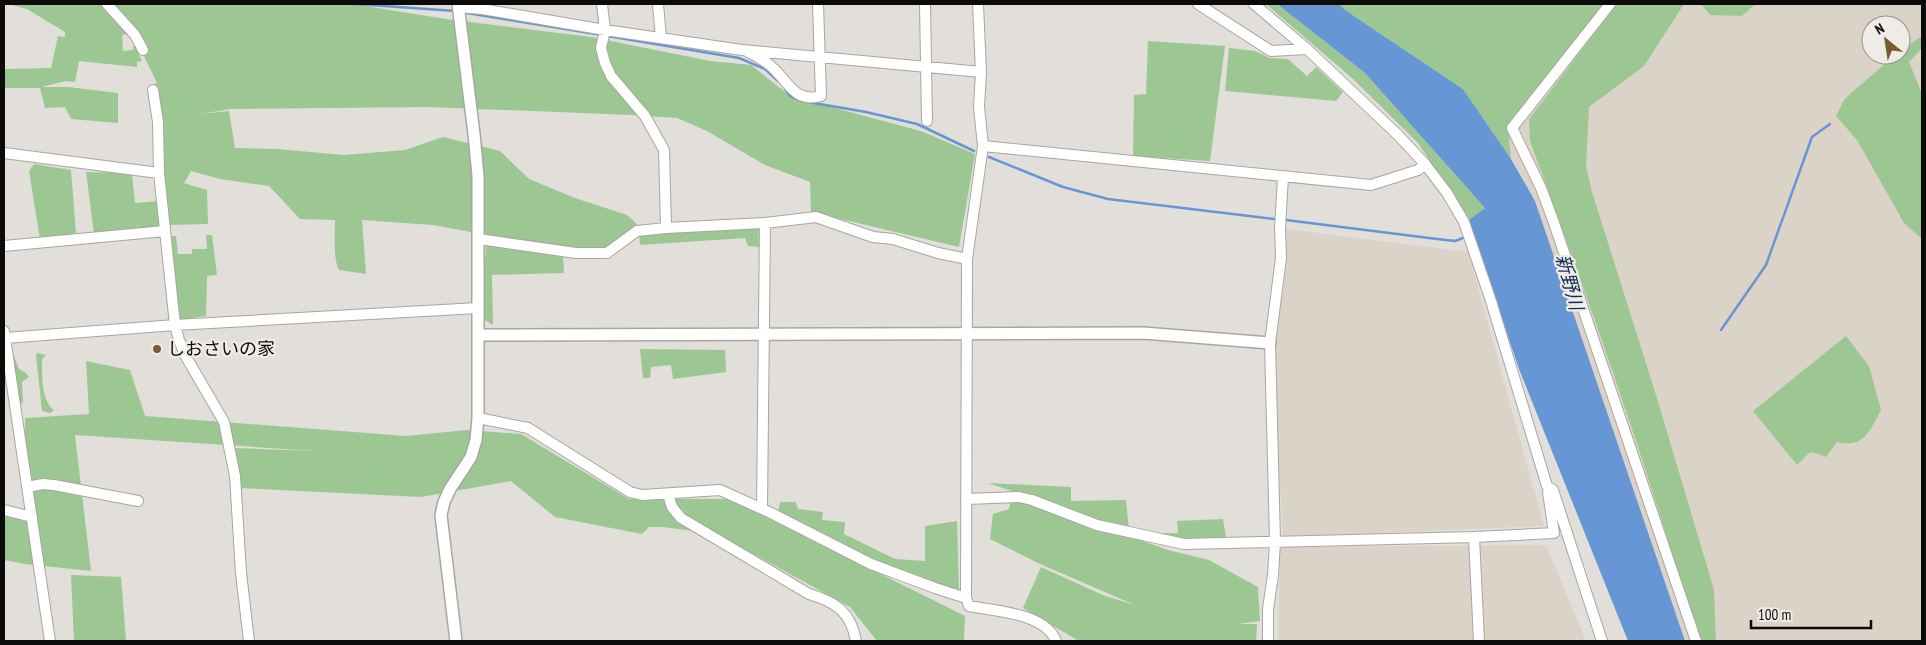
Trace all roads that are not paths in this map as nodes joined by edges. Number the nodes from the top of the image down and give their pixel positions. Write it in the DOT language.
graph roads {
  1 [pos="107,4"];
  2 [pos="602,4"];
  3 [pos="658,4"];
  4 [pos="818,4"];
  5 [pos="925,4"];
  6 [pos="978,4"];
  7 [pos="1198,4"];
  8 [pos="1254,4"];
  9 [pos="1610,4"];
  10 [pos="458,9"];
  11 [pos="604,30"];
  12 [pos="661,38"];
  13 [pos="1306,49"];
  14 [pos="143,50"];
  15 [pos="742,50"];
  16 [pos="820,57"];
  17 [pos="926,68"];
  18 [pos="981,72"];
  19 [pos="153,90"];
  20 [pos="927,121"];
  21 [pos="983,146"];
  22 [pos="4,153"];
  23 [pos="1425,164"];
  24 [pos="159,173"];
  25 [pos="1282,177"];
  26 [pos="765,223"];
  27 [pos="666,228"];
  28 [pos="165,231"];
  29 [pos="479,239"];
  30 [pos="4,246"];
  31 [pos="967,259"];
  32 [pos="478,308"];
  33 [pos="175,325"];
  34 [pos="966,333"];
  35 [pos="764,334"];
  36 [pos="4,335"];
  37 [pos="478,335"];
  38 [pos="1270,343"];
  39 [pos="6,362"];
  40 [pos="478,418"];
  41 [pos="1547,486"];
  42 [pos="27,487"];
  43 [pos="668,494"];
  44 [pos="966,499"];
  45 [pos="138,501"];
  46 [pos="762,509"];
  47 [pos="4,510"];
  48 [pos="32,517"];
  49 [pos="1474,537"];
  50 [pos="1275,542"];
  51 [pos="966,598"];
  52 [pos="50,641"];
  53 [pos="249,641"];
  54 [pos="456,641"];
  55 [pos="856,641"];
  56 [pos="1056,641"];
  57 [pos="1268,641"];
  58 [pos="1478,641"];
  59 [pos="1602,641"];
  60 [pos="1696,641"];
  1 -- 14 [label="street"];
  2 -- 11 [label="street"];
  3 -- 12 [label="street"];
  4 -- 16 [label="street"];
  5 -- 17 [label="street"];
  6 -- 18 [label="street"];
  7 -- 13 [label="street"];
  8 -- 13 [label="street"];
  9 -- 60 [label="street"];
  10 -- 11 [label="street"];
  10 -- 29 [label="street"];
  11 -- 12 [label="street"];
  11 -- 27 [label="street"];
  12 -- 15 [label="street"];
  13 -- 23 [label="street"];
  15 -- 16 [label="street"];
  15 -- 16 [label="street"];
  16 -- 17 [label="street"];
  17 -- 18 [label="street"];
  17 -- 20 [label="street"];
  18 -- 21 [label="street"];
  19 -- 24 [label="street"];
  21 -- 25 [label="street"];
  21 -- 31 [label="street"];
  22 -- 24 [label="street"];
  23 -- 25 [label="street"];
  23 -- 41 [label="street"];
  24 -- 28 [label="street"];
  25 -- 38 [label="street"];
  26 -- 27 [label="street"];
  26 -- 31 [label="street"];
  26 -- 35 [label="street"];
  27 -- 29 [label="street"];
  28 -- 30 [label="street"];
  28 -- 33 [label="street"];
  29 -- 32 [label="street"];
  31 -- 34 [label="street"];
  32 -- 33 [label="street"];
  32 -- 37 [label="street"];
  33 -- 36 [label="street"];
  33 -- 53 [label="street"];
  34 -- 35 [label="street"];
  34 -- 38 [label="street"];
  34 -- 44 [label="street"];
  35 -- 37 [label="street"];
  35 -- 46 [label="street"];
  36 -- 39 [label="street"];
  37 -- 40 [label="street"];
  38 -- 50 [label="street"];
  39 -- 42 [label="street"];
  40 -- 43 [label="street"];
  40 -- 54 [label="street"];
  41 -- 49 [label="street"];
  41 -- 59 [label="street"];
  42 -- 45 [label="street"];
  42 -- 48 [label="street"];
  43 -- 46 [label="street"];
  43 -- 55 [label="street"];
  44 -- 50 [label="street"];
  44 -- 51 [label="street"];
  46 -- 51 [label="street"];
  47 -- 48 [label="street"];
  48 -- 52 [label="street"];
  49 -- 50 [label="street"];
  49 -- 58 [label="street"];
  50 -- 57 [label="street"];
  51 -- 56 [label="street"];
}
